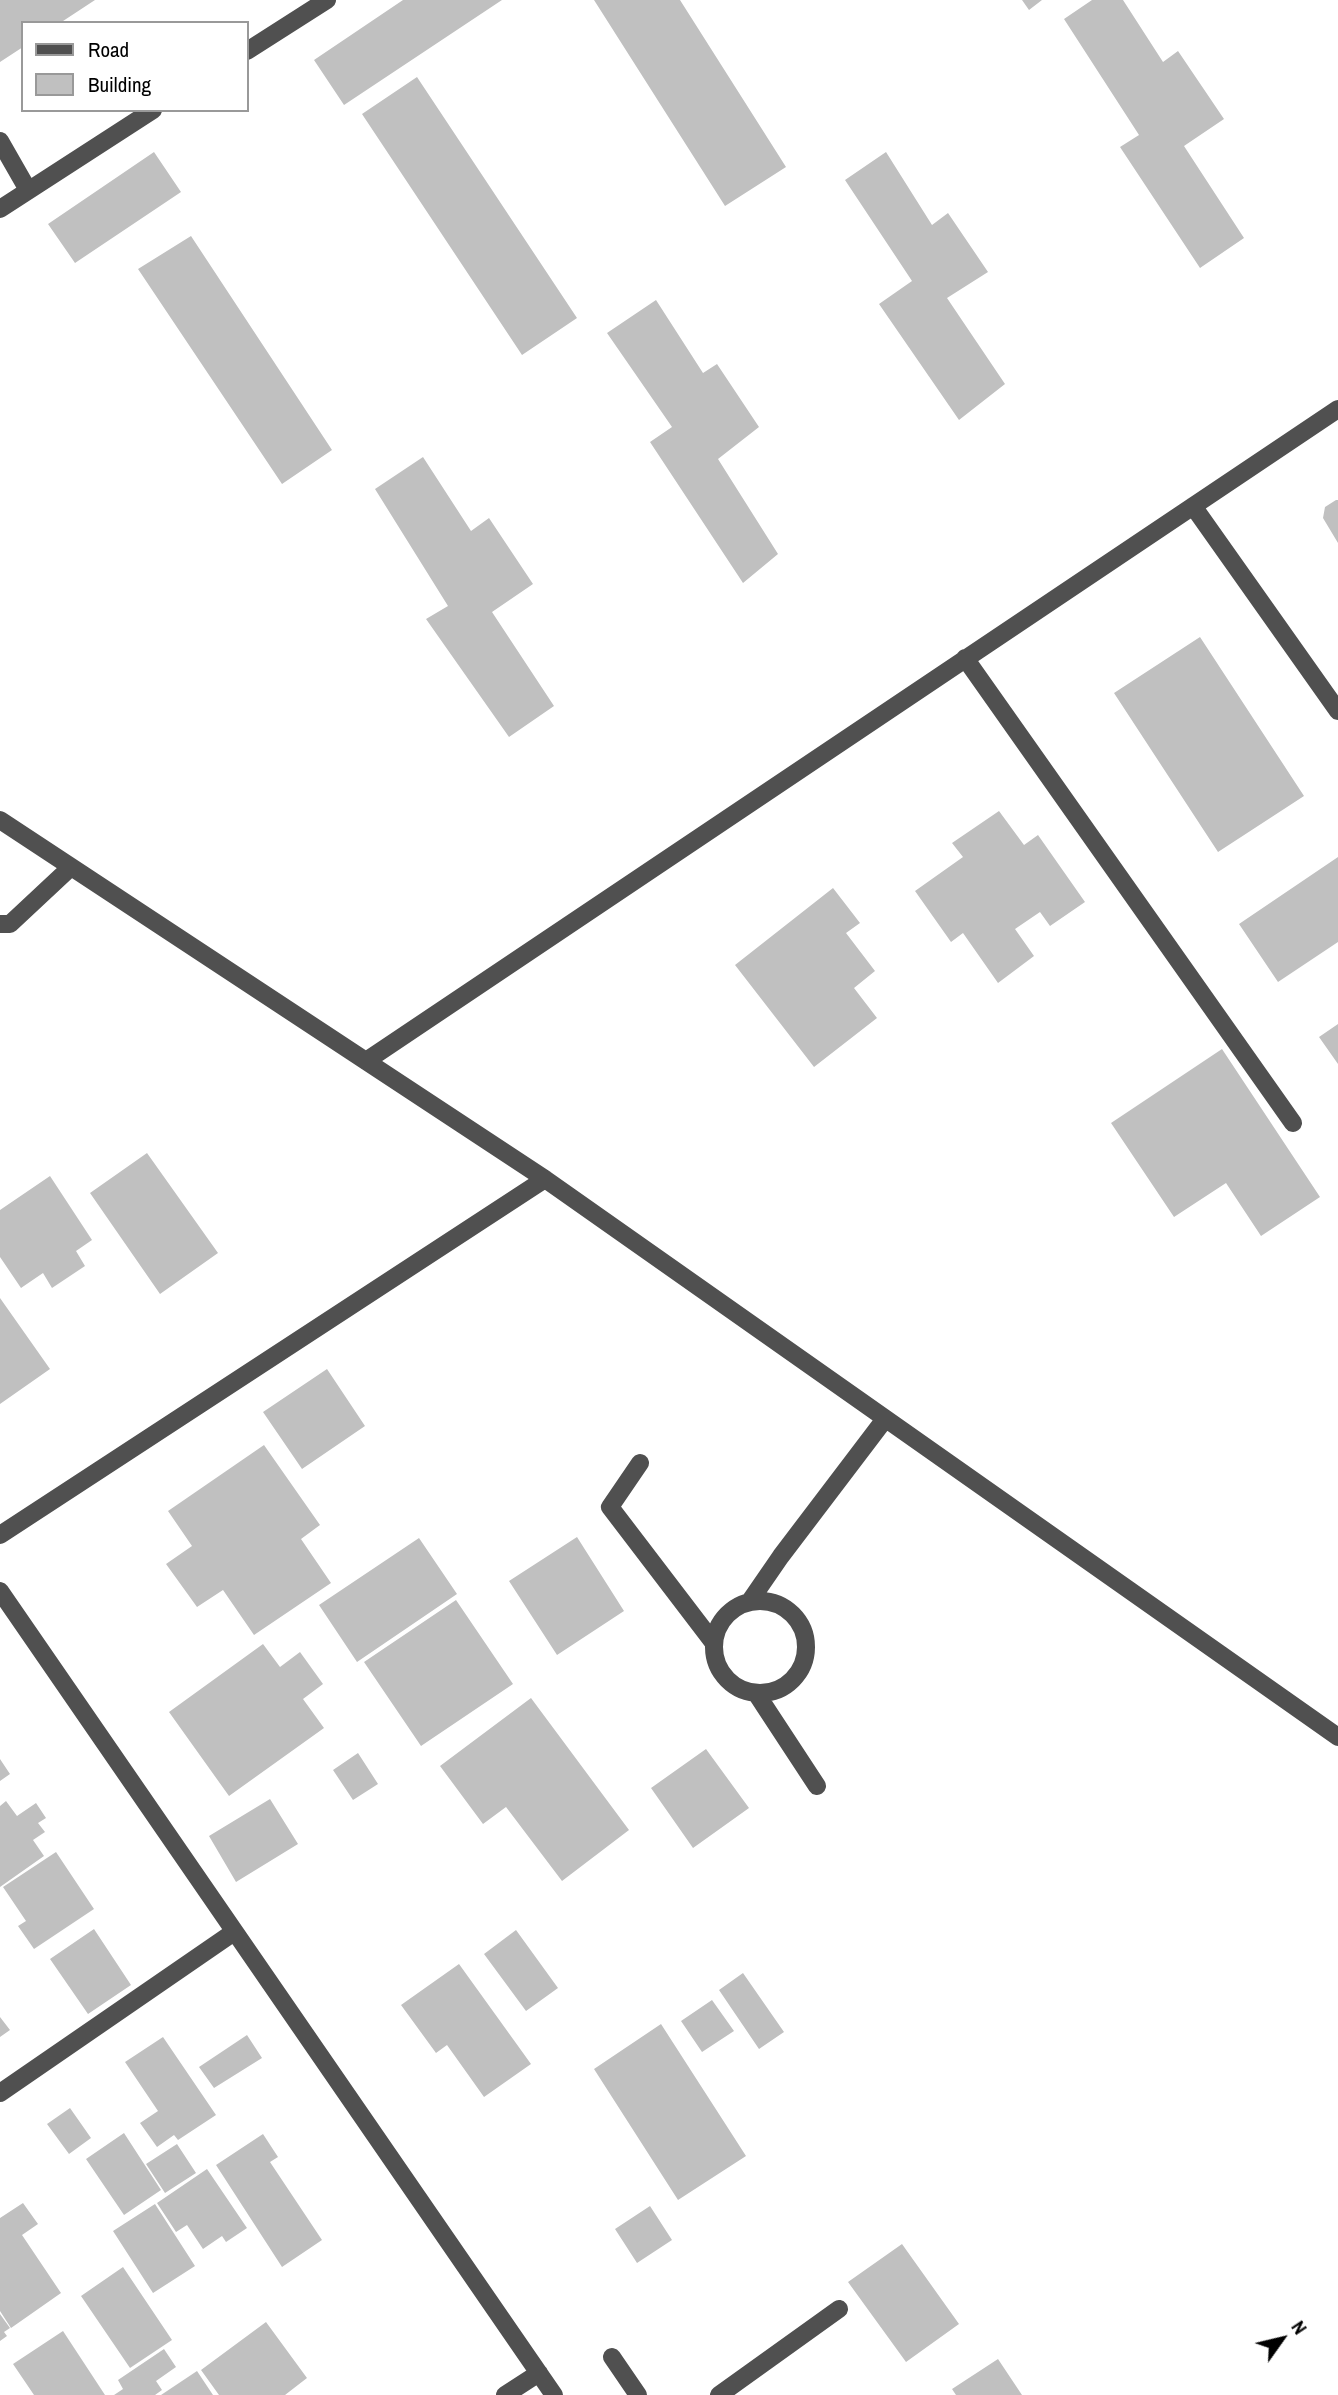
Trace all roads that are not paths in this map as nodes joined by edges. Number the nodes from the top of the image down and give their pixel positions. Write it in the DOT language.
graph roads {
  1 [pos="327,0"];
  2 [pos="248,50"];
  3 [pos="150,112"];
  4 [pos="0,141"];
  5 [pos="28,190"];
  6 [pos="0,209"];
  7 [pos="1338,409"];
  8 [pos="1193,506"];
  9 [pos="965,658"];
  10 [pos="1338,711"];
  11 [pos="0,820"];
  12 [pos="71,867"];
  13 [pos="0,924"];
  14 [pos="366,1061"];
  15 [pos="1293,1123"];
  16 [pos="545,1179"];
  17 [pos="886,1419"];
  18 [pos="640,1462"];
  19 [pos="0,1535"];
  20 [pos="0,1591"];
  21 [pos="750,1601"];
  22 [pos="713,1642"];
  23 [pos="756,1693"];
  24 [pos="1338,1737"];
  25 [pos="817,1786"];
  26 [pos="234,1932"];
  27 [pos="0,2092"];
  28 [pos="839,2309"];
  29 [pos="612,2357"];
  30 [pos="539,2373"];
  31 [pos="505,2395"];
  32 [pos="554,2395"];
  33 [pos="638,2395"];
  34 [pos="719,2395"];
  1 -- 2 [label="street"];
  3 -- 5 [label="street"];
  4 -- 5 [label="street"];
  5 -- 6 [label="street"];
  7 -- 8 [label="street"];
  8 -- 9 [label="street"];
  8 -- 10 [label="street"];
  9 -- 14 [label="street"];
  9 -- 15 [label="street"];
  11 -- 12 [label="street"];
  12 -- 13 [label="street"];
  12 -- 14 [label="street"];
  14 -- 16 [label="street"];
  16 -- 17 [label="street"];
  16 -- 19 [label="street"];
  17 -- 21 [label="street"];
  17 -- 24 [label="street"];
  18 -- 22 [label="street"];
  20 -- 26 [label="street"];
  21 -- 22 [label="street"];
  21 -- 23 [label="street"];
  22 -- 23 [label="street"];
  23 -- 25 [label="street"];
  26 -- 27 [label="street"];
  26 -- 30 [label="street"];
  28 -- 34 [label="street"];
  29 -- 33 [label="street"];
  30 -- 31 [label="street"];
  30 -- 32 [label="street"];
}
